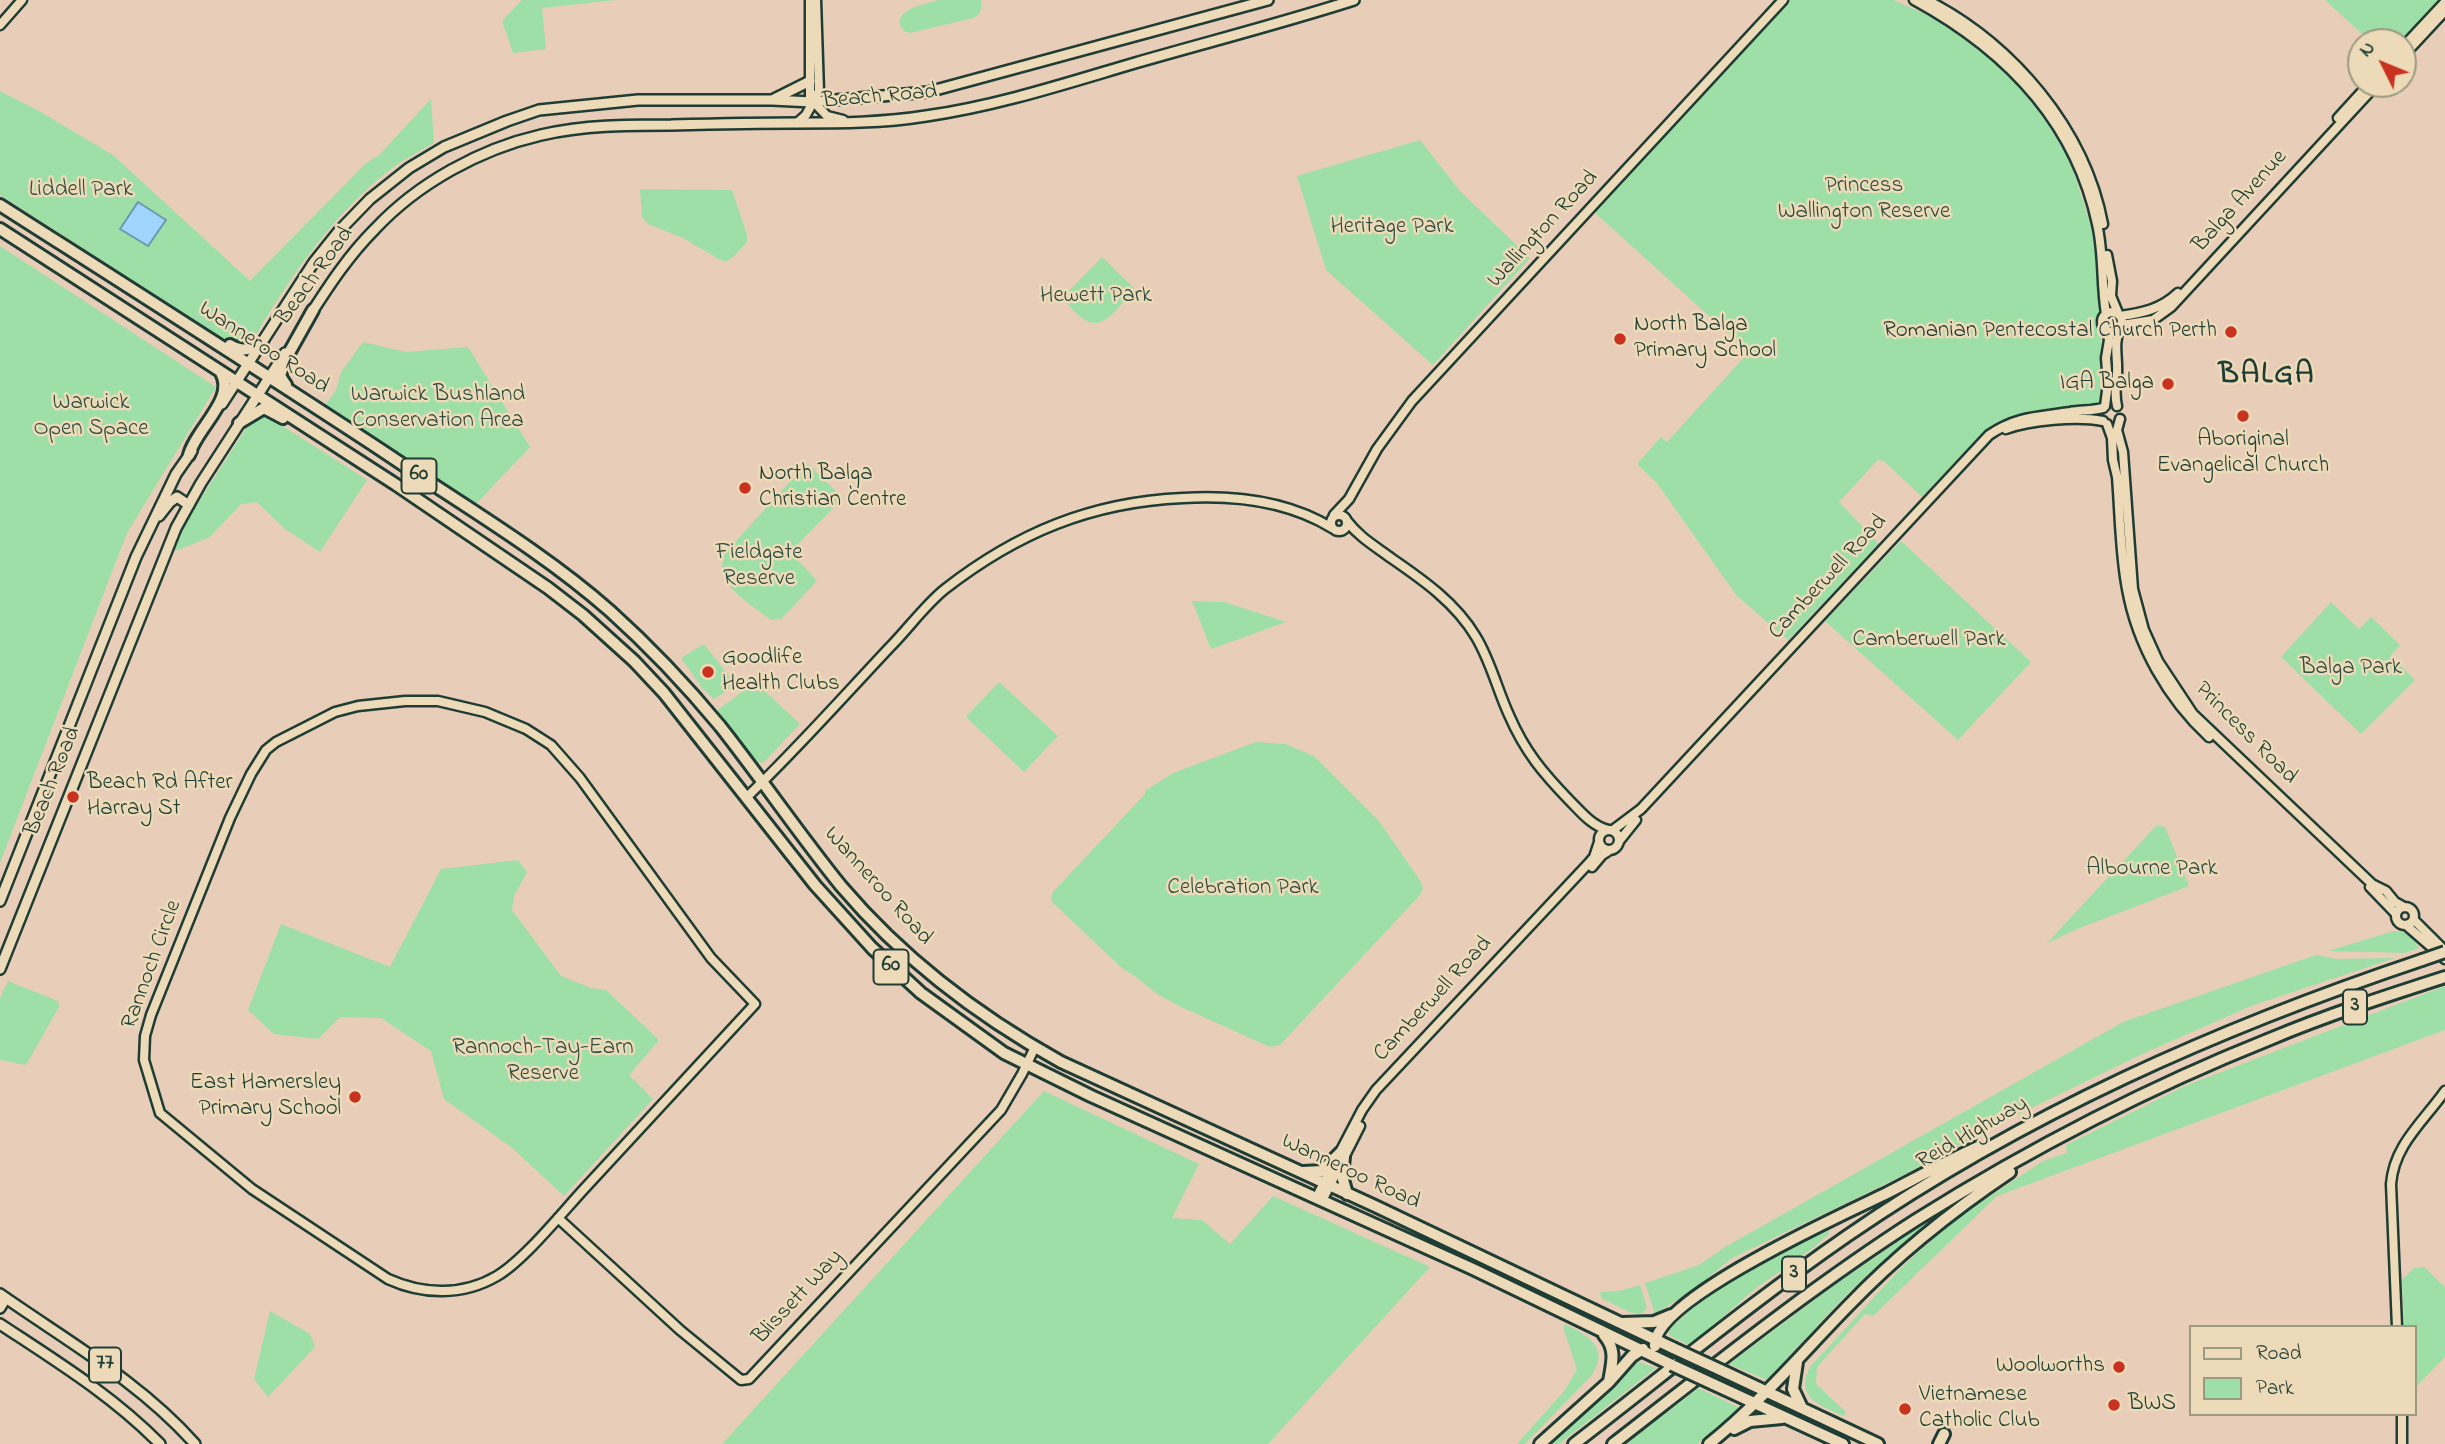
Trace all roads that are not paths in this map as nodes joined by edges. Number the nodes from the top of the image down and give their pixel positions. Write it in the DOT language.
graph roads {
  1 [pos="15,0"];
  2 [pos="22,0"];
  3 [pos="810,0"];
  4 [pos="816,0"];
  5 [pos="1268,0"];
  6 [pos="1354,0"];
  7 [pos="1783,0"];
  8 [pos="1914,0"];
  9 [pos="1927,0"];
  10 [pos="2445,2"];
  11 [pos="2445,11"];
  12 [pos="0,17"];
  13 [pos="0,25"];
  14 [pos="2417,32"];
  15 [pos="2417,41"];
  16 [pos="810,81"];
  17 [pos="2356,98"];
  18 [pos="2364,98"];
  19 [pos="772,100"];
  20 [pos="812,102"];
  21 [pos="797,123"];
  22 [pos="857,123"];
  23 [pos="0,205"];
  24 [pos="2100,226"];
  25 [pos="0,229"];
  26 [pos="148,299"];
  27 [pos="313,310"];
  28 [pos="2106,314"];
  29 [pos="2120,320"];
  30 [pos="2107,331"];
  31 [pos="262,344"];
  32 [pos="249,363"];
  33 [pos="218,369"];
  34 [pos="270,377"];
  35 [pos="237,381"];
  36 [pos="289,390"];
  37 [pos="258,394"];
  38 [pos="2117,406"];
  39 [pos="2104,407"];
  40 [pos="2120,419"];
  41 [pos="2105,422"];
  42 [pos="239,423"];
  43 [pos="330,441"];
  44 [pos="189,455"];
  45 [pos="1349,499"];
  46 [pos="189,505"];
  47 [pos="1333,516"];
  48 [pos="1317,518"];
  49 [pos="1346,519"];
  50 [pos="1332,528"];
  51 [pos="1342,530"];
  52 [pos="1356,533"];
  53 [pos="146,535"];
  54 [pos="762,783"];
  55 [pos="747,797"];
  56 [pos="1589,820"];
  57 [pos="1611,830"];
  58 [pos="1620,840"];
  59 [pos="1599,841"];
  60 [pos="1611,850"];
  61 [pos="0,901"];
  62 [pos="2404,907"];
  63 [pos="2396,914"];
  64 [pos="2410,922"];
  65 [pos="2445,952"];
  66 [pos="2445,959"];
  67 [pos="0,968"];
  68 [pos="2442,978"];
  69 [pos="1035,1047"];
  70 [pos="1027,1065"];
  71 [pos="2445,1091"];
  72 [pos="2029,1125"];
  73 [pos="2064,1135"];
  74 [pos="1342,1155"];
  75 [pos="1301,1172"];
  76 [pos="1327,1184"];
  77 [pos="1347,1194"];
  78 [pos="1319,1200"];
  79 [pos="558,1218"];
  80 [pos="3,1296"];
  81 [pos="0,1308"];
  82 [pos="1680,1311"];
  83 [pos="0,1324"];
  84 [pos="1619,1324"];
  85 [pos="2397,1325"];
  86 [pos="1602,1333"];
  87 [pos="1661,1344"];
  88 [pos="1640,1351"];
  89 [pos="1798,1360"];
  90 [pos="1665,1361"];
  91 [pos="1609,1382"];
  92 [pos="1767,1392"];
  93 [pos="1755,1404"];
  94 [pos="1802,1408"];
  95 [pos="2402,1416"];
  96 [pos="1785,1417"];
  97 [pos="160,1444"];
  98 [pos="195,1444"];
  99 [pos="1540,1444"];
  100 [pos="1574,1444"];
  101 [pos="1613,1444"];
  102 [pos="1711,1444"];
  103 [pos="1843,1444"];
  104 [pos="1878,1444"];
  105 [pos="2402,1444"];
  1 -- 12 [label="street"];
  2 -- 13 [label="street"];
  3 -- 16 [label="street"];
  4 -- 20 [label="street"];
  5 -- 20 [label="main road, Beach Road"];
  6 -- 22 [label="main road, Beach Road"];
  7 -- 45 [label="street, Wallington Road"];
  8 -- 24 [label="street"];
  9 -- 24 [label="street"];
  10 -- 14 [label="street"];
  11 -- 15 [label="street"];
  16 -- 19 [label="main road"];
  16 -- 20 [label="street"];
  17 -- 29 [label="street, Balga Avenue"];
  18 -- 29 [label="street, Balga Avenue"];
  19 -- 20 [label="main road, Beach Road"];
  19 -- 31 [label="main road, Beach Road"];
  20 -- 21 [label="street"];
  20 -- 22 [label="street"];
  21 -- 22 [label="main road, Beach Road"];
  21 -- 27 [label="main road, Beach Road"];
  23 -- 26 [label="highway, Wanneroo Road / 60"];
  24 -- 28 [label="street"];
  24 -- 29 [label="street"];
  25 -- 33 [label="highway, Wanneroo Road / 60"];
  26 -- 31 [label="highway"];
  26 -- 32 [label="highway, Wanneroo Road / 60"];
  27 -- 34 [label="main road, Beach Road"];
  27 -- 36 [label="highway"];
  28 -- 29 [label="street"];
  28 -- 30 [label="street"];
  29 -- 30 [label="street"];
  29 -- 38 [label="street"];
  30 -- 39 [label="street"];
  31 -- 32 [label="main road, Beach Road"];
  32 -- 34 [label="highway, Wanneroo Road / 60"];
  32 -- 35 [label="main road, Beach Road"];
  33 -- 35 [label="highway, Wanneroo Road / 60"];
  33 -- 44 [label="highway"];
  34 -- 36 [label="highway, Wanneroo Road / 60"];
  34 -- 37 [label="main road, Beach Road"];
  35 -- 37 [label="highway, Wanneroo Road / 60"];
  35 -- 44 [label="main road, Beach Road"];
  36 -- 54 [label="highway, Wanneroo Road / 60"];
  37 -- 42 [label="main road, Beach Road"];
  37 -- 43 [label="highway, Wanneroo Road / 60"];
  38 -- 39 [label="street"];
  38 -- 40 [label="street"];
  39 -- 41 [label="street"];
  39 -- 57 [label="street, Camberwell Road"];
  40 -- 41 [label="street"];
  40 -- 62 [label="street, Princess Road"];
  41 -- 58 [label="street, Camberwell Road"];
  41 -- 63 [label="street, Princess Road"];
  42 -- 43 [label="highway"];
  42 -- 46 [label="main road, Beach Road"];
  43 -- 55 [label="highway, Wanneroo Road / 60"];
  44 -- 53 [label="main road, Beach Road"];
  45 -- 47 [label="street, Wallington Road"];
  45 -- 49 [label="street, Wallington Road"];
  46 -- 53 [label="main road"];
  46 -- 67 [label="main road, Beach Road"];
  47 -- 48 [label="street"];
  47 -- 49 [label="street"];
  47 -- 50 [label="street"];
  48 -- 50 [label="street"];
  48 -- 54 [label="street"];
  49 -- 51 [label="street"];
  49 -- 52 [label="street"];
  50 -- 51 [label="street"];
  51 -- 52 [label="street"];
  52 -- 56 [label="street"];
  53 -- 61 [label="main road, Beach Road"];
  54 -- 55 [label="street"];
  54 -- 69 [label="highway, Wanneroo Road / 60"];
  55 -- 70 [label="highway, Wanneroo Road / 60"];
  56 -- 57 [label="street"];
  56 -- 59 [label="street"];
  57 -- 58 [label="street"];
  57 -- 59 [label="street"];
  58 -- 60 [label="street"];
  59 -- 60 [label="street"];
  59 -- 74 [label="street, Camberwell Road"];
  60 -- 74 [label="street, Camberwell Road"];
  62 -- 63 [label="street"];
  62 -- 64 [label="street, Princess Road"];
  63 -- 64 [label="street, Princess Road"];
  64 -- 65 [label="street"];
  64 -- 66 [label="street"];
  65 -- 72 [label="highway, Reid Highway / 3, bridge"];
  68 -- 73 [label="highway, Reid Highway / 3"];
  69 -- 70 [label="street, Blissett Way"];
  69 -- 75 [label="highway, Wanneroo Road / 60"];
  70 -- 78 [label="highway, Wanneroo Road / 60"];
  70 -- 79 [label="street, Blissett Way"];
  71 -- 85 [label="street"];
  72 -- 82 [label="highway"];
  72 -- 100 [label="highway, Reid Highway / 3"];
  73 -- 89 [label="highway"];
  73 -- 101 [label="highway, Reid Highway / 3"];
  74 -- 75 [label="highway"];
  74 -- 76 [label="street, Camberwell Road"];
  74 -- 77 [label="highway"];
  75 -- 76 [label="highway, Wanneroo Road / 60"];
  76 -- 77 [label="highway, Wanneroo Road / 60"];
  76 -- 78 [label="street, Camberwell Road"];
  77 -- 84 [label="highway, Wanneroo Road / 60"];
  78 -- 86 [label="highway, Wanneroo Road / 60"];
  79 -- 79 [label="street, Rannoch Circle"];
  80 -- 81 [label="main road"];
  80 -- 98 [label="main road, 77"];
  82 -- 84 [label="highway"];
  82 -- 87 [label="highway"];
  83 -- 97 [label="main road, 77"];
  84 -- 87 [label="highway, Wanneroo Road / 60"];
  86 -- 88 [label="highway, Wanneroo Road / 60"];
  86 -- 91 [label="highway"];
  87 -- 88 [label="highway"];
  87 -- 90 [label="highway"];
  87 -- 92 [label="highway, Wanneroo Road / 60, bridge"];
  88 -- 90 [label="highway, Wanneroo Road / 60"];
  88 -- 91 [label="highway"];
  89 -- 92 [label="highway"];
  89 -- 94 [label="highway"];
  90 -- 93 [label="highway, Wanneroo Road / 60, bridge"];
  91 -- 99 [label="highway"];
  92 -- 93 [label="highway"];
  92 -- 94 [label="highway, Wanneroo Road / 60"];
  93 -- 96 [label="highway, Wanneroo Road / 60"];
  93 -- 102 [label="highway"];
  94 -- 104 [label="highway, Wanneroo Road / 60"];
  95 -- 105 [label="street"];
  96 -- 102 [label="highway"];
  96 -- 103 [label="highway, Wanneroo Road / 60"];
}
